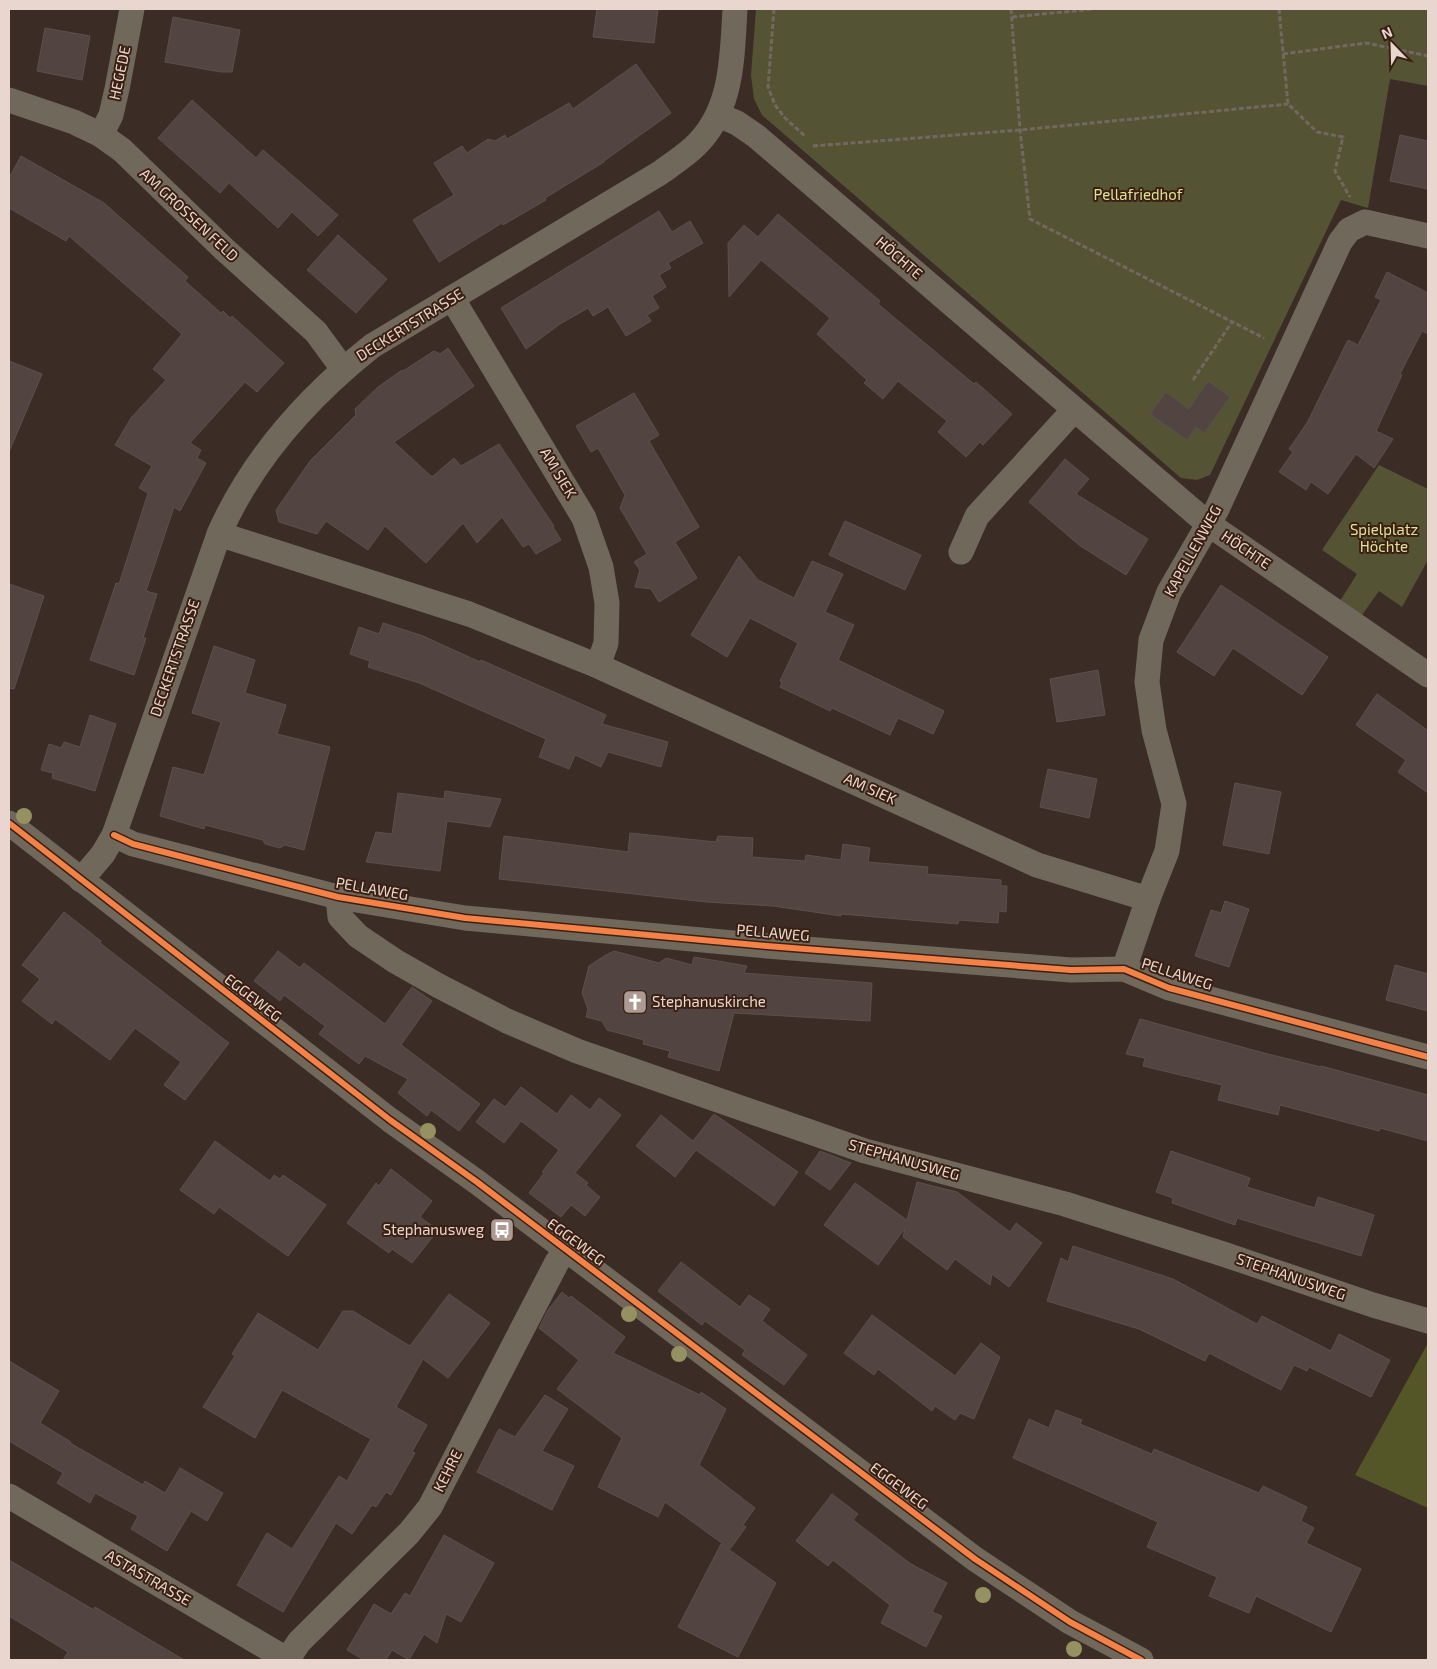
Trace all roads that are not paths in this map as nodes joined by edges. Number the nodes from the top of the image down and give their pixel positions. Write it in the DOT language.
graph roads {
  1 [pos="132,9"];
  2 [pos="734,9"];
  3 [pos="9,100"];
  4 [pos="718,115"];
  5 [pos="101,135"];
  6 [pos="1428,236"];
  7 [pos="452,298"];
  8 [pos="343,369"];
  9 [pos="1074,410"];
  10 [pos="1207,524"];
  11 [pos="218,534"];
  12 [pos="961,552"];
  13 [pos="598,666"];
  14 [pos="1428,675"];
  15 [pos="9,823"];
  16 [pos="114,835"];
  17 [pos="81,880"];
  18 [pos="338,897"];
  19 [pos="1148,899"];
  20 [pos="1124,969"];
  21 [pos="1428,1057"];
  22 [pos="566,1250"];
  23 [pos="1428,1321"];
  24 [pos="9,1496"];
  25 [pos="288,1660"];
  26 [pos="1141,1660"];
  1 -- 5 [label="street, HEGEDE"];
  2 -- 4 [label="street, DECKERTSTRASSE"];
  3 -- 5 [label="street, AM GROSSEN FELD"];
  4 -- 7 [label="street, DECKERTSTRASSE"];
  4 -- 9 [label="street, HÖCHTE"];
  5 -- 8 [label="street, AM GROSSEN FELD"];
  6 -- 10 [label="street, KAPELLENWEG"];
  7 -- 8 [label="street, DECKERTSTRASSE"];
  7 -- 13 [label="street, AM SIEK"];
  8 -- 11 [label="street, DECKERTSTRASSE"];
  9 -- 10 [label="street, HÖCHTE"];
  9 -- 12 [label="street"];
  10 -- 14 [label="street, HÖCHTE"];
  10 -- 19 [label="street, KAPELLENWEG"];
  11 -- 13 [label="street, AM SIEK"];
  11 -- 16 [label="street, DECKERTSTRASSE"];
  13 -- 19 [label="street, AM SIEK"];
  15 -- 17 [label="street, EGGEWEG"];
  16 -- 17 [label="street, DECKERTSTRASSE"];
  16 -- 18 [label="street, PELLAWEG"];
  17 -- 22 [label="street, EGGEWEG"];
  18 -- 20 [label="street, PELLAWEG"];
  18 -- 23 [label="street, STEPHANUSWEG"];
  19 -- 20 [label="street, KAPELLENWEG"];
  20 -- 21 [label="street, PELLAWEG"];
  22 -- 25 [label="street, KEHRE"];
  22 -- 26 [label="street, EGGEWEG"];
  24 -- 25 [label="street, ASTASTRASSE"];
}
